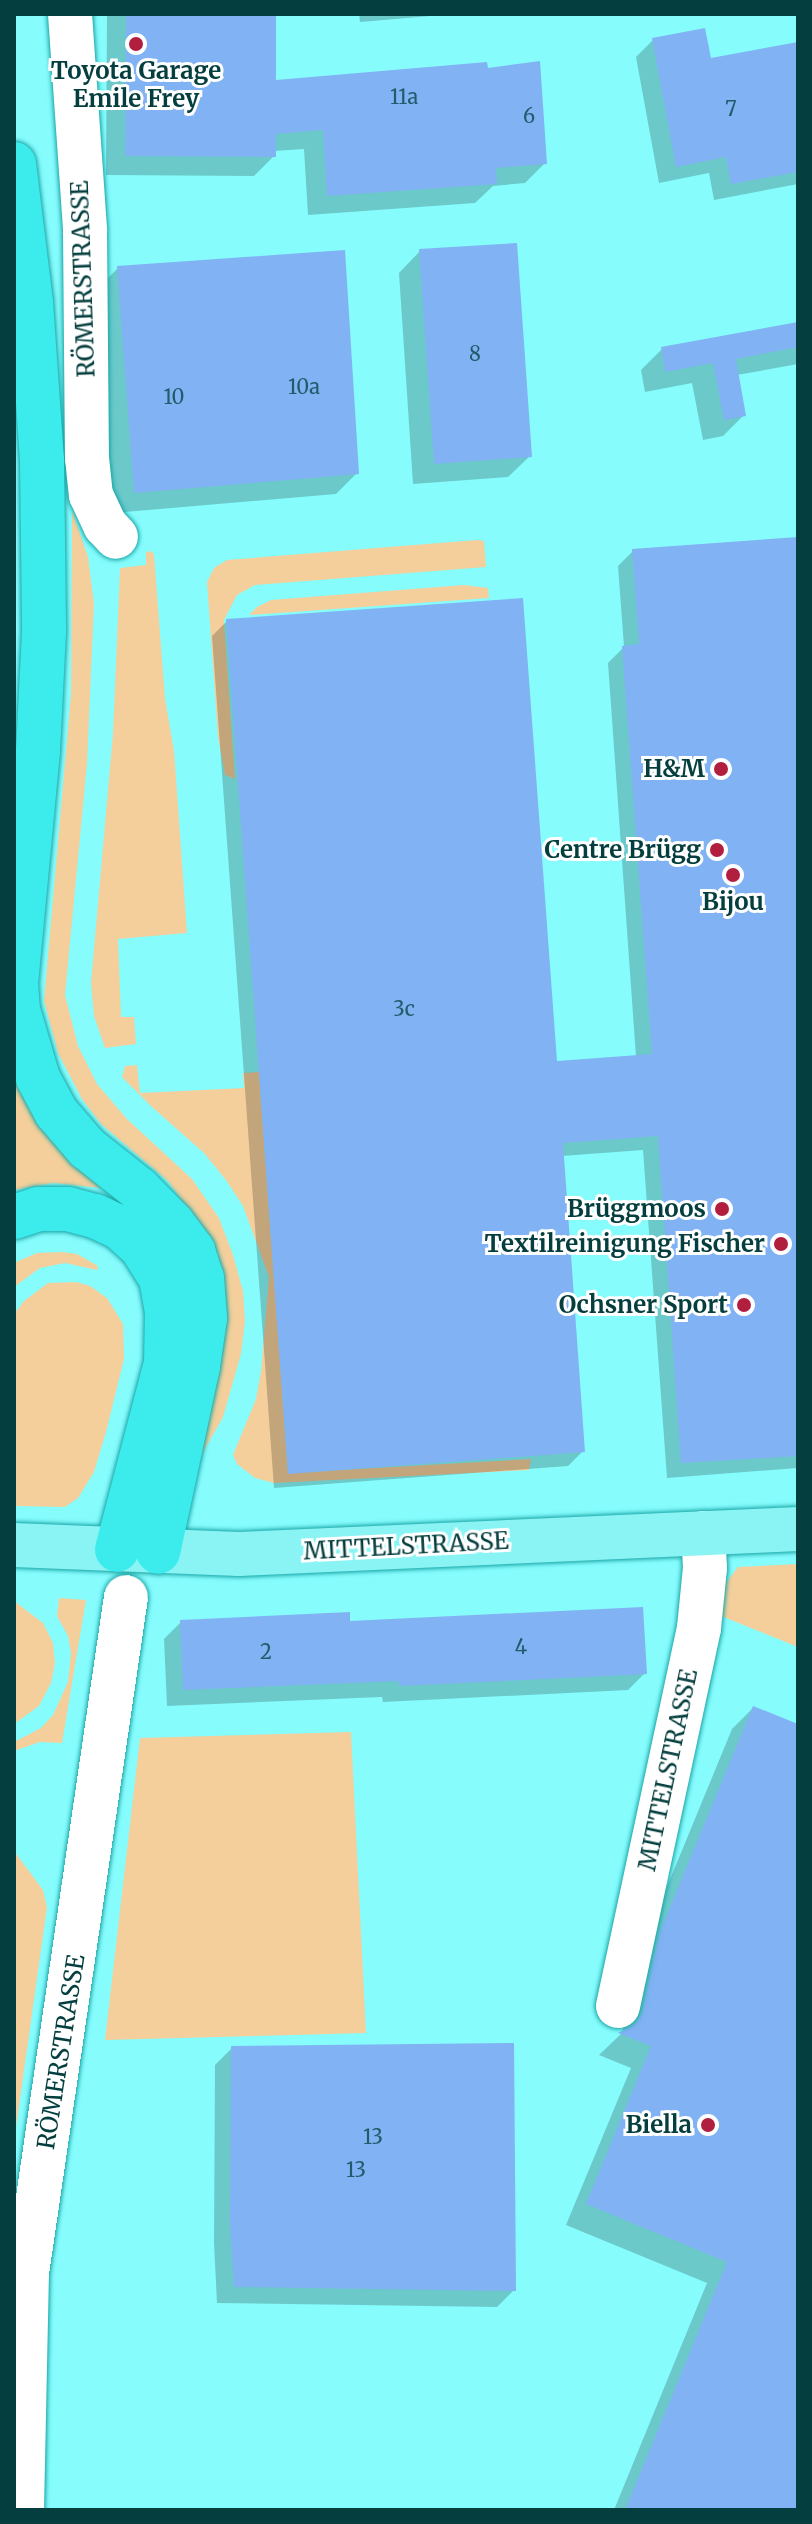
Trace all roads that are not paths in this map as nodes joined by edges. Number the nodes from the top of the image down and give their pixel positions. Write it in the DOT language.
graph roads {
  1 [pos="70,14"];
  2 [pos="14,164"];
  3 [pos="116,537"];
  4 [pos="14,1217"];
  5 [pos="172,1398"];
  6 [pos="798,1529"];
  7 [pos="703,1533"];
  8 [pos="14,1545"];
  9 [pos="138,1551"];
  10 [pos="126,1597"];
  11 [pos="618,2006"];
  12 [pos="22,2510"];
  1 -- 3 [label="street, RÖMERSTRASSE"];
  2 -- 5 [label="highway"];
  4 -- 5 [label="highway"];
  5 -- 9 [label="highway"];
  6 -- 7 [label="main road, MITTELSTRASSE"];
  7 -- 9 [label="main road, MITTELSTRASSE"];
  7 -- 11 [label="street, MITTELSTRASSE"];
  8 -- 9 [label="main road, MITTELSTRASSE"];
  10 -- 12 [label="street, RÖMERSTRASSE"];
}
